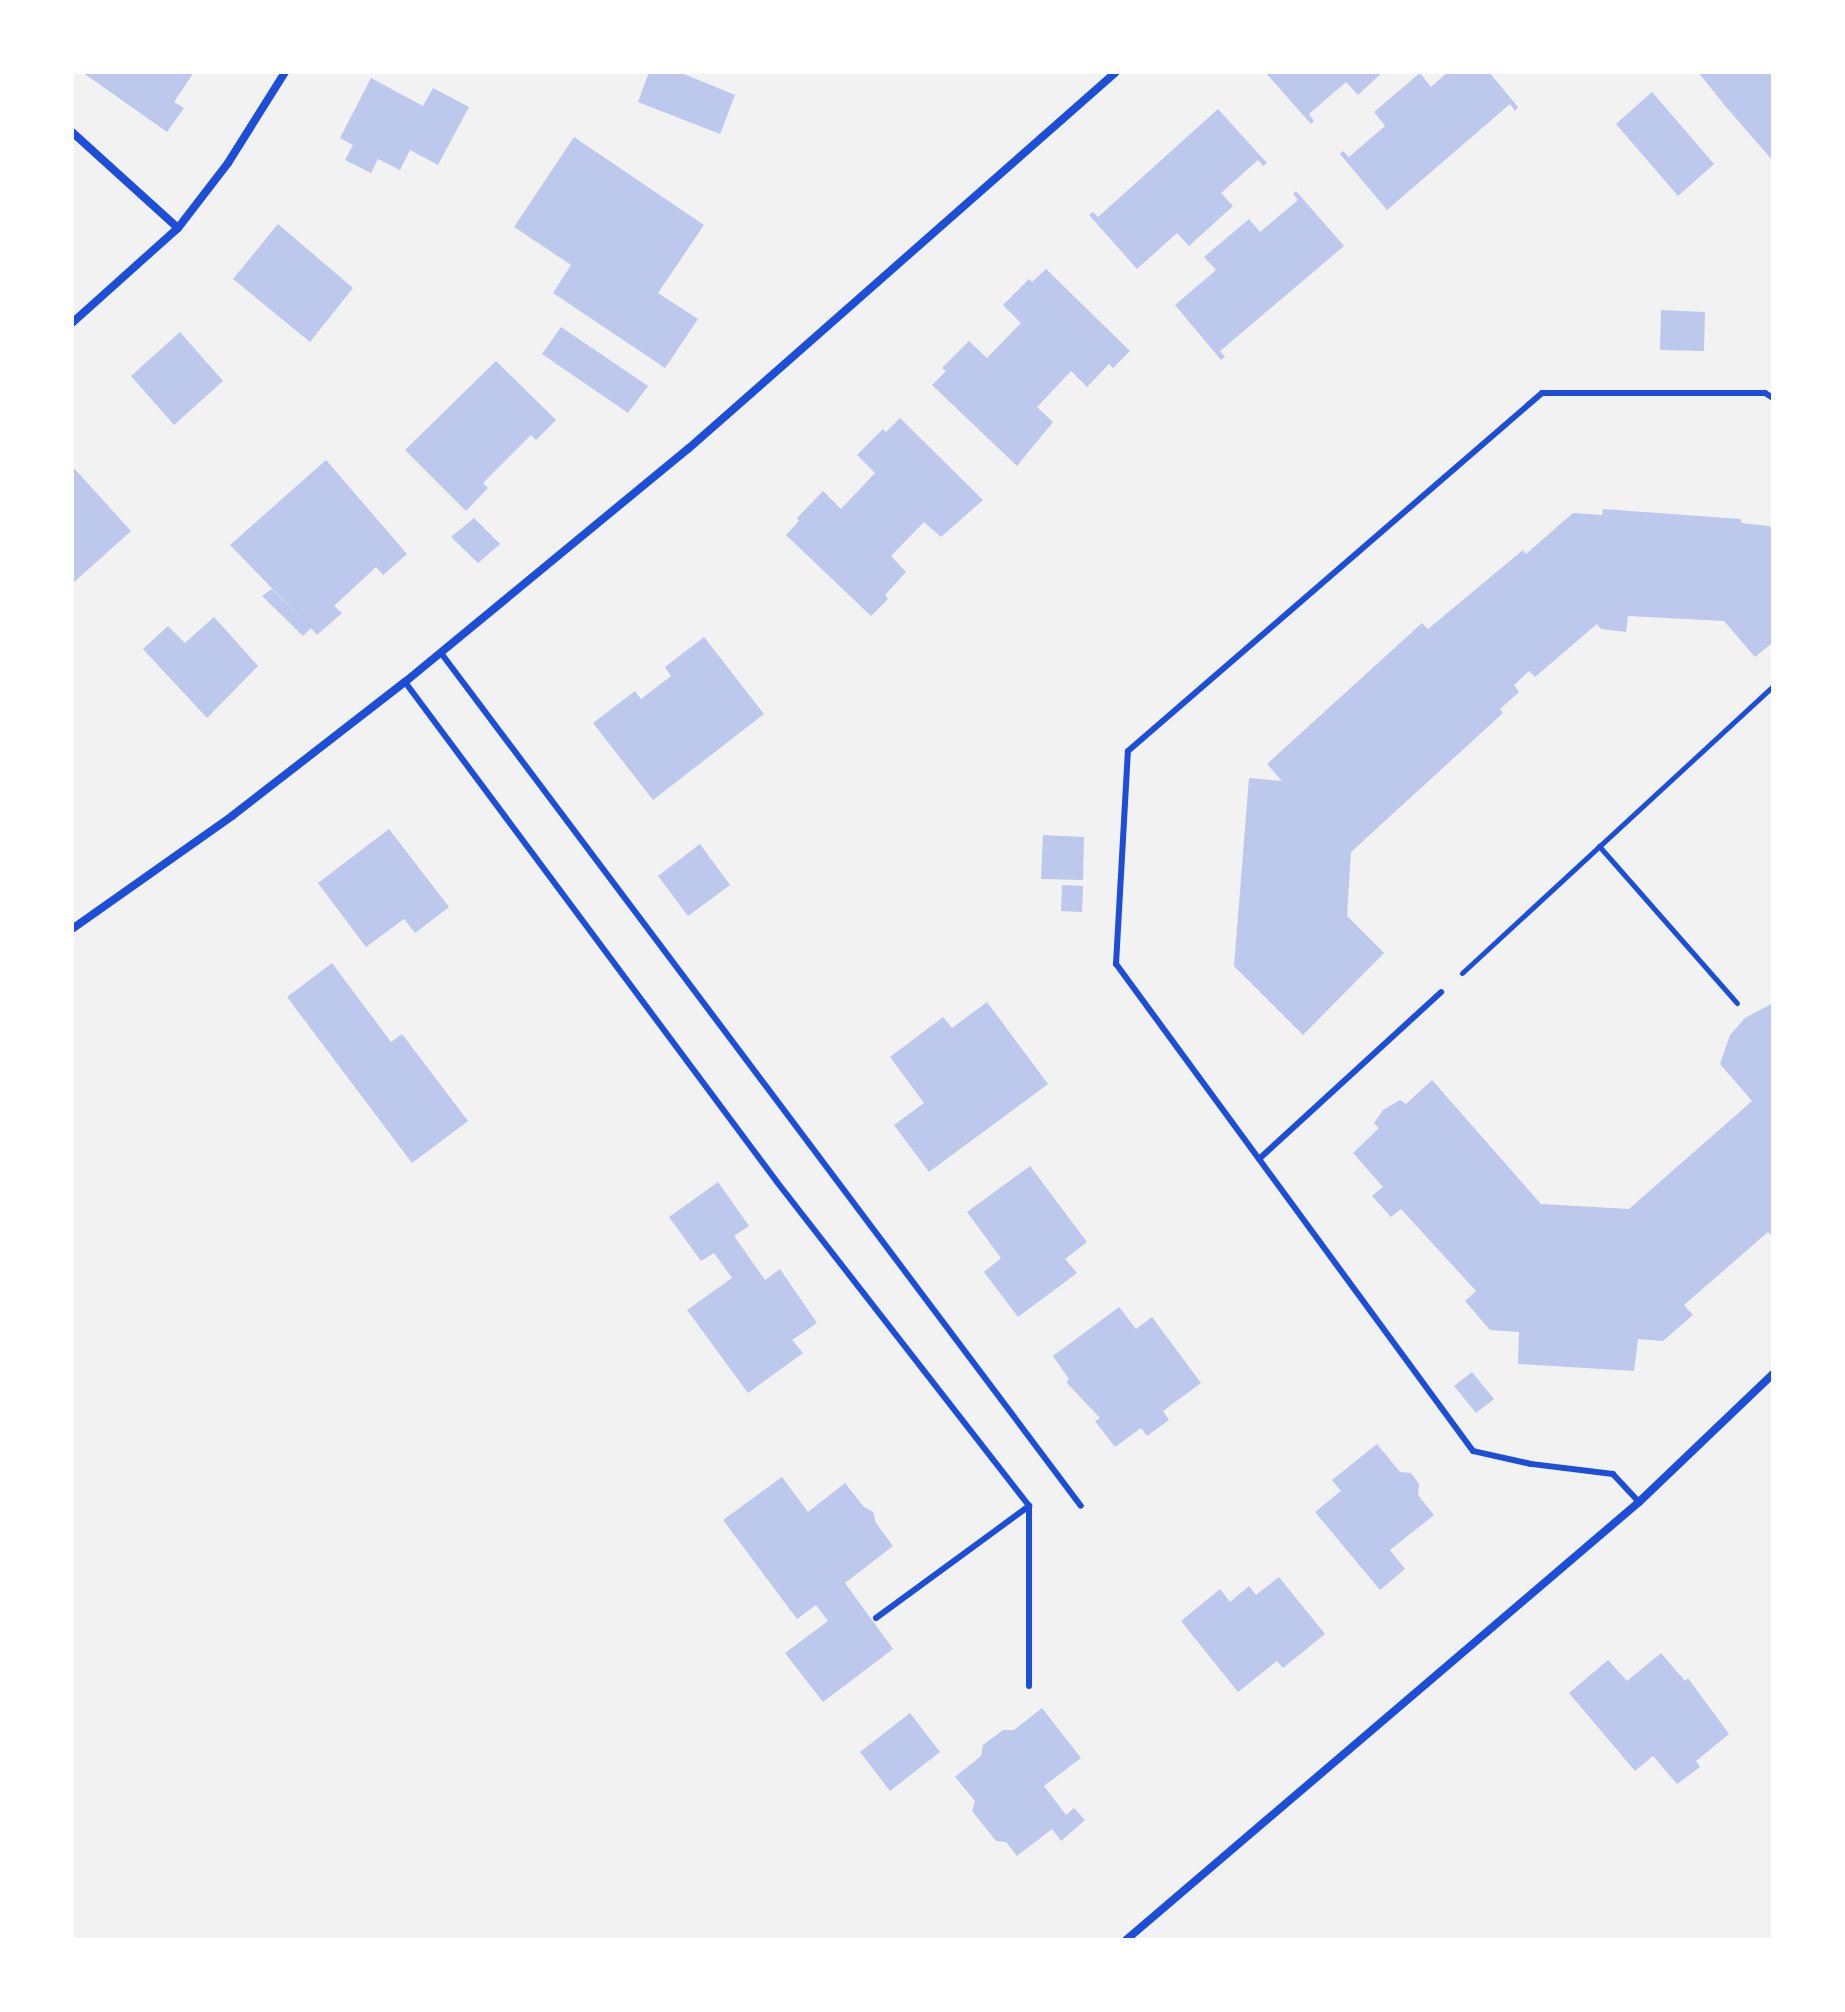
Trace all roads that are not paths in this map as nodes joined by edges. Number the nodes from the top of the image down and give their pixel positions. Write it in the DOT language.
graph roads {
  1 [pos="285,72"];
  2 [pos="1116,72"];
  3 [pos="72,132"];
  4 [pos="178,228"];
  5 [pos="72,323"];
  6 [pos="1773,398"];
  7 [pos="441,653"];
  8 [pos="405,682"];
  9 [pos="72,929"];
  10 [pos="1441,992"];
  11 [pos="1259,1159"];
  12 [pos="1773,1374"];
  13 [pos="1639,1502"];
  14 [pos="1029,1506"];
  15 [pos="1081,1506"];
  16 [pos="876,1618"];
  17 [pos="1029,1686"];
  18 [pos="1126,1940"];
  1 -- 4 [label="street"];
  2 -- 7 [label="street"];
  3 -- 4 [label="street"];
  4 -- 5 [label="street"];
  6 -- 11 [label="lane"];
  7 -- 8 [label="street"];
  7 -- 15 [label="lane"];
  8 -- 9 [label="street"];
  8 -- 14 [label="lane"];
  10 -- 11 [label="lane"];
  11 -- 13 [label="lane"];
  12 -- 13 [label="street"];
  13 -- 18 [label="street"];
  14 -- 16 [label="lane"];
  14 -- 17 [label="lane"];
}
